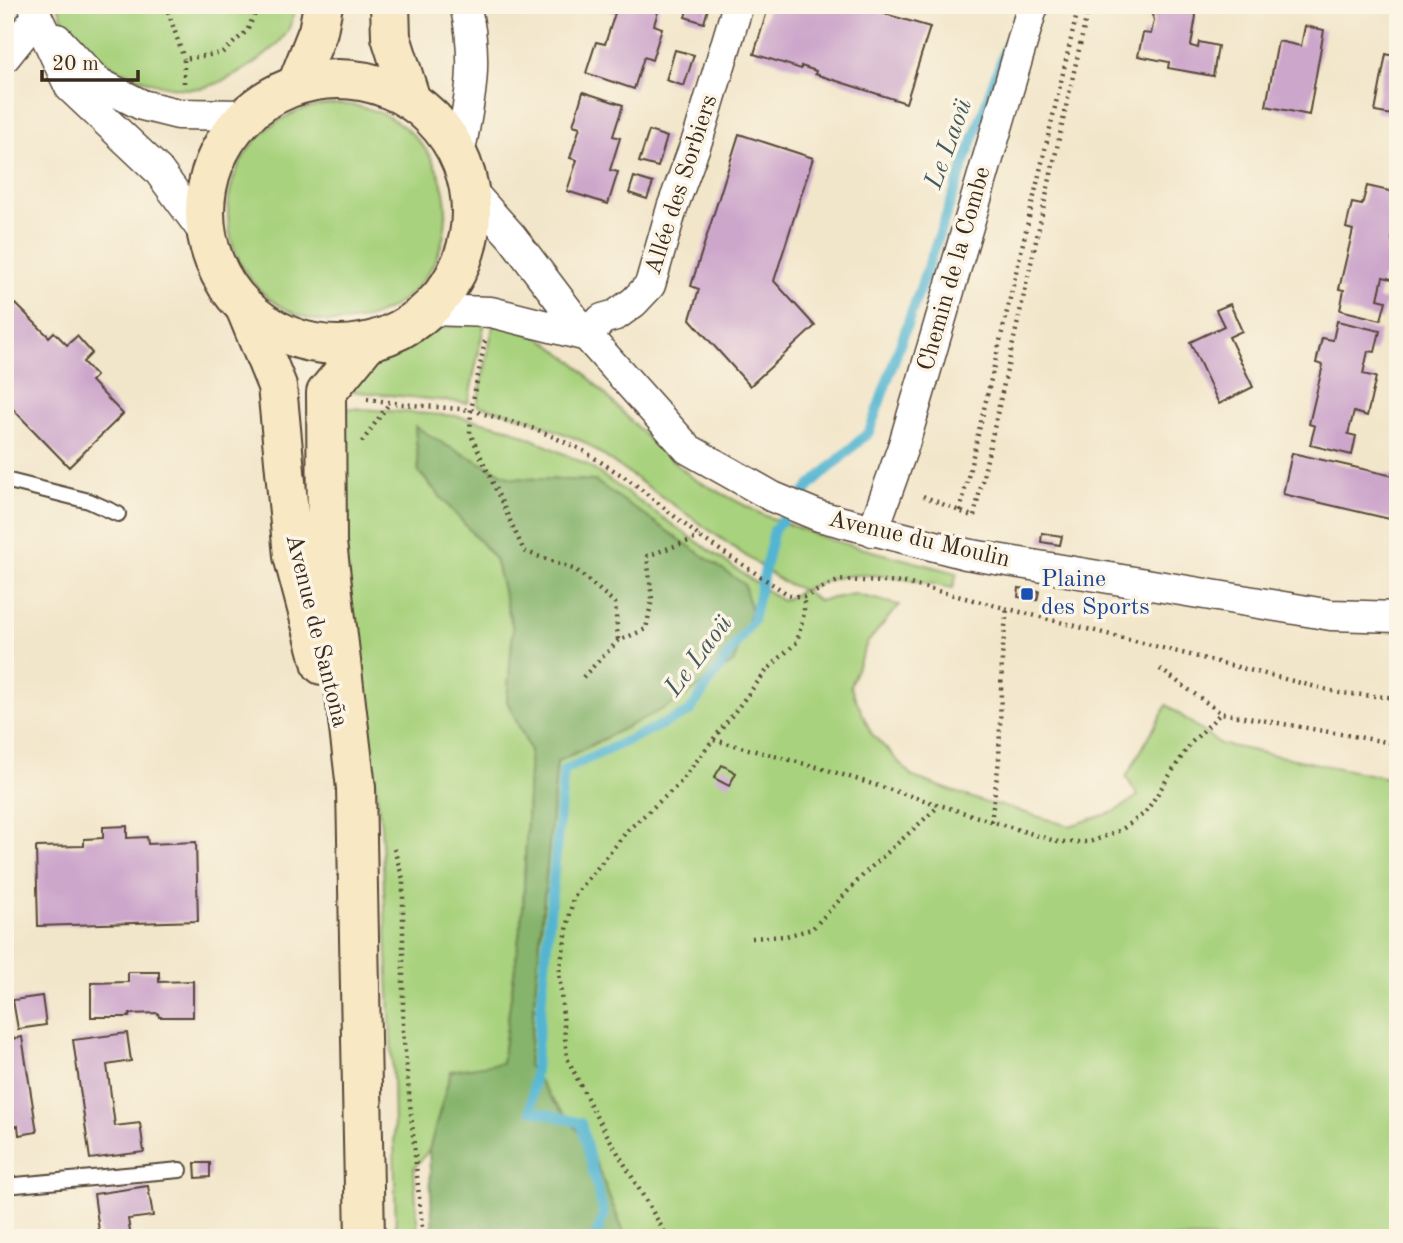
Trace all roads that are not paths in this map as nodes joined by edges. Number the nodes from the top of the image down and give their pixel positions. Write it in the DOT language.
graph roads {
  1 [pos="323,5"];
  2 [pos="390,5"];
  3 [pos="464,5"];
  4 [pos="738,5"];
  5 [pos="1033,5"];
  6 [pos="35,11"];
  7 [pos="5,57"];
  8 [pos="297,84"];
  9 [pos="411,100"];
  10 [pos="245,115"];
  11 [pos="464,172"];
  12 [pos="206,235"];
  13 [pos="246,310"];
  14 [pos="429,310"];
  15 [pos="587,335"];
  16 [pos="367,343"];
  17 [pos="5,480"];
  18 [pos="118,514"];
  19 [pos="873,531"];
  20 [pos="1398,617"];
  21 [pos="356,788"];
  22 [pos="180,1170"];
  23 [pos="5,1186"];
  24 [pos="365,1238"];
  1 -- 8 [label="main road"];
  2 -- 9 [label="main road"];
  3 -- 11 [label="street"];
  4 -- 15 [label="street, Allée des Sorbiers"];
  5 -- 19 [label="street, Chemin de la Combe"];
  6 -- 7 [label="street"];
  6 -- 10 [label="street"];
  6 -- 12 [label="street"];
  8 -- 9 [label="main road"];
  8 -- 10 [label="main road"];
  9 -- 11 [label="main road"];
  10 -- 12 [label="main road"];
  11 -- 14 [label="main road"];
  11 -- 15 [label="street, Avenue du Moulin"];
  12 -- 13 [label="main road"];
  13 -- 16 [label="main road"];
  13 -- 21 [label="main road, Avenue de Santoña"];
  14 -- 15 [label="street"];
  14 -- 16 [label="main road"];
  15 -- 19 [label="street, Avenue du Moulin"];
  16 -- 21 [label="main road, Avenue de Santoña"];
  17 -- 18 [label="lane"];
  19 -- 20 [label="street, Avenue du Moulin"];
  21 -- 24 [label="main road, Avenue de Santoña"];
  22 -- 23 [label="lane"];
}
